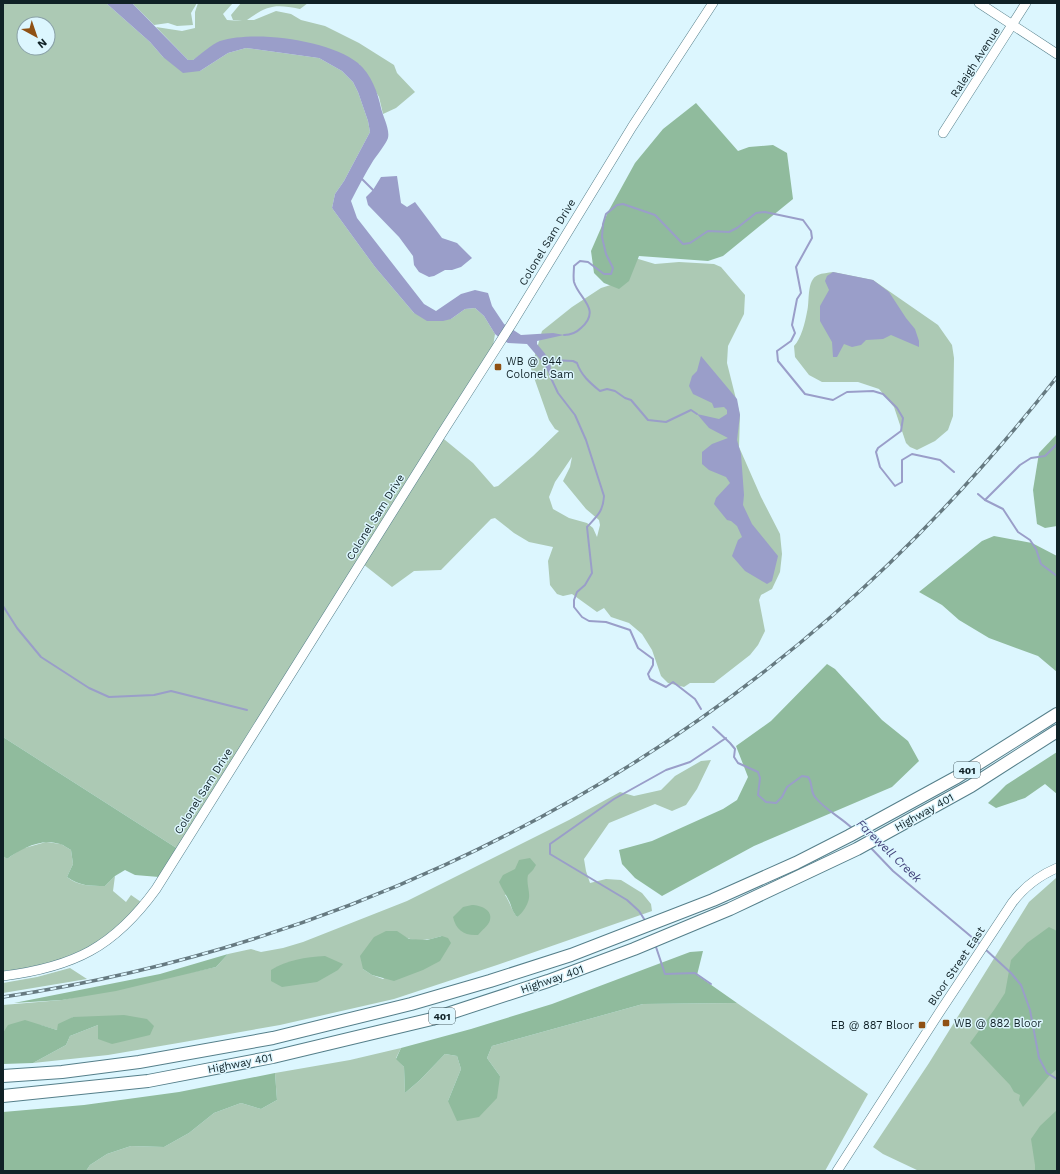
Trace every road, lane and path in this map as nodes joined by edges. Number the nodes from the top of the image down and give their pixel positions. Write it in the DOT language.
graph roads {
  1 [pos="713,3"];
  2 [pos="978,3"];
  3 [pos="1026,3"];
  4 [pos="1013,25"];
  5 [pos="1057,54"];
  6 [pos="943,133"];
  7 [pos="1057,714"];
  8 [pos="1057,732"];
  9 [pos="1057,868"];
  10 [pos="3,976"];
  11 [pos="3,1076"];
  12 [pos="3,1096"];
  13 [pos="837,1171"];
  1 -- 10 [label="street, Colonel Sam Drive"];
  2 -- 4 [label="street"];
  3 -- 4 [label="street, Raleigh Avenue"];
  4 -- 5 [label="street"];
  4 -- 6 [label="street, Raleigh Avenue"];
  7 -- 11 [label="highway, Highway 401 / 401"];
  8 -- 12 [label="highway, Highway 401 / 401"];
  9 -- 13 [label="street, Bloor Street East"];
}
